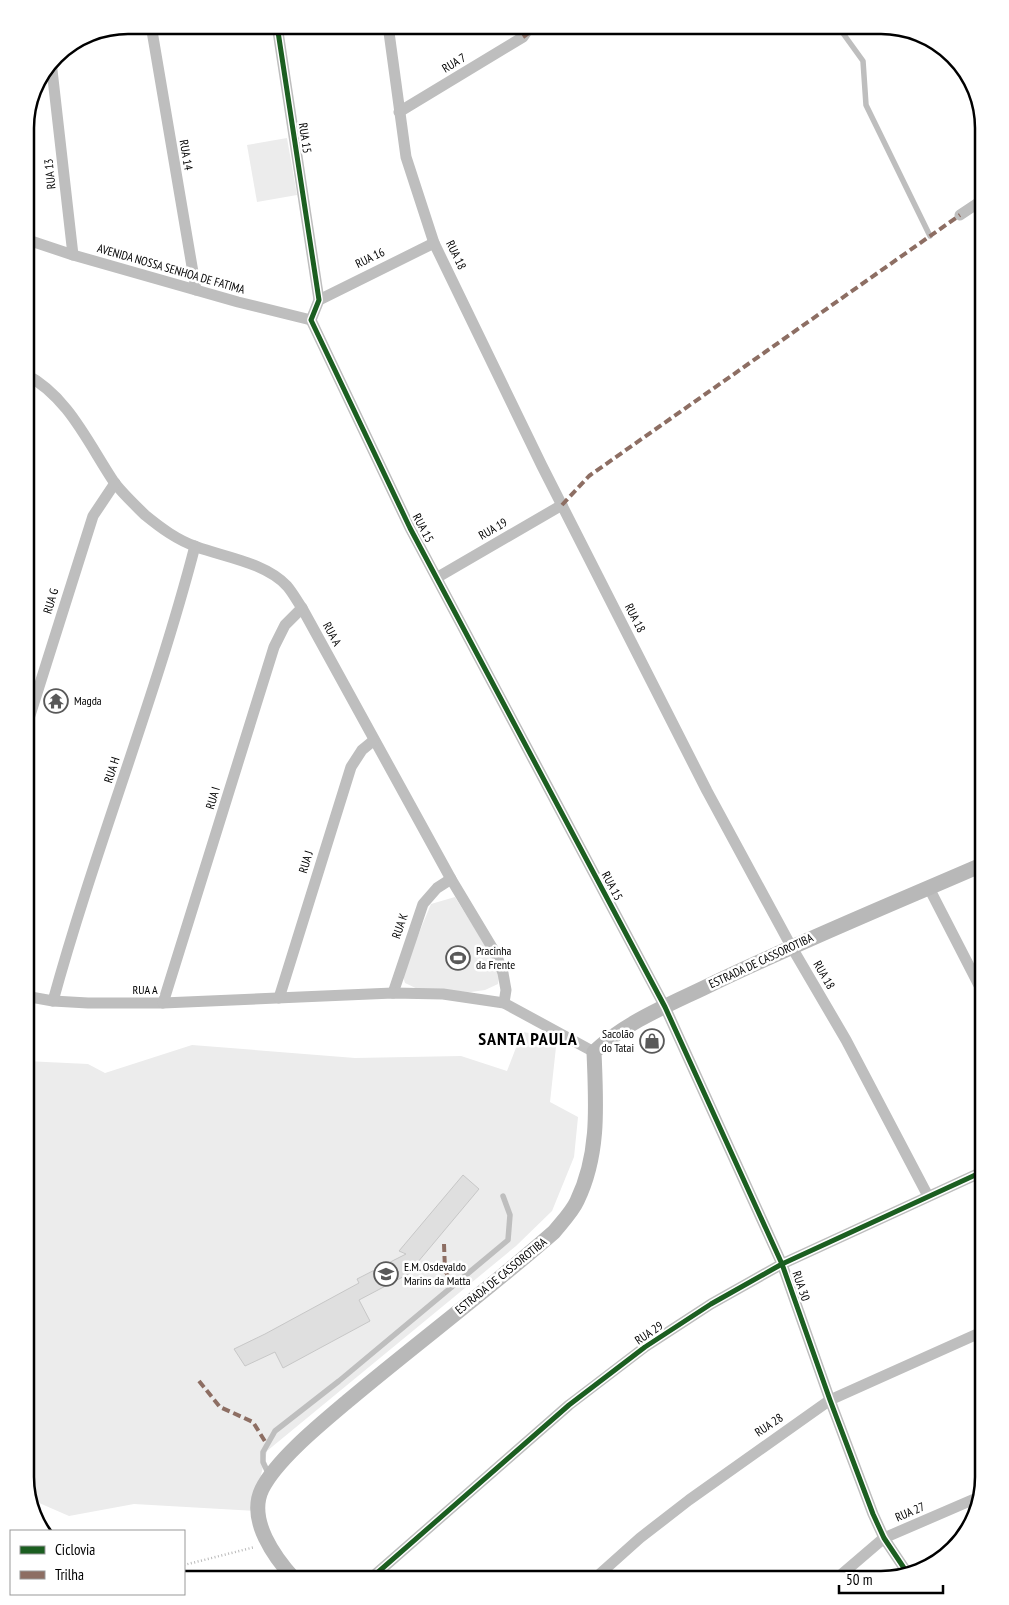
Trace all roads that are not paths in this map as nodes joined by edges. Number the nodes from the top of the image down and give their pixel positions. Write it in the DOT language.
graph roads {
  1 [pos="153,34"];
  2 [pos="278,34"];
  3 [pos="389,34"];
  4 [pos="525,34"];
  5 [pos="844,34"];
  6 [pos="52,72"];
  7 [pos="399,112"];
  8 [pos="975,204"];
  9 [pos="960,215"];
  10 [pos="930,236"];
  11 [pos="34,242"];
  12 [pos="434,243"];
  13 [pos="73,255"];
  14 [pos="196,290"];
  15 [pos="319,300"];
  16 [pos="311,320"];
  17 [pos="34,379"];
  18 [pos="115,483"];
  19 [pos="562,505"];
  20 [pos="194,546"];
  21 [pos="438,577"];
  22 [pos="302,608"];
  23 [pos="34,684"];
  24 [pos="373,741"];
  25 [pos="975,868"];
  26 [pos="451,879"];
  27 [pos="929,888"];
  28 [pos="792,946"];
  29 [pos="975,977"];
  30 [pos="393,993"];
  31 [pos="34,998"];
  32 [pos="279,998"];
  33 [pos="53,1001"];
  34 [pos="504,1003"];
  35 [pos="163,1004"];
  36 [pos="665,1007"];
  37 [pos="594,1052"];
  38 [pos="975,1175"];
  39 [pos="503,1196"];
  40 [pos="928,1196"];
  41 [pos="782,1264"];
  42 [pos="975,1335"];
  43 [pos="830,1400"];
  44 [pos="270,1477"];
  45 [pos="972,1500"];
  46 [pos="884,1538"];
  47 [pos="904,1568"];
  48 [pos="288,1571"];
  49 [pos="379,1571"];
  50 [pos="603,1571"];
  51 [pos="846,1571"];
  1 -- 14 [label="street, RUA 14"];
  2 -- 15 [label="street, RUA 15"];
  3 -- 7 [label="street, RUA 18"];
  4 -- 7 [label="street, RUA 7"];
  5 -- 10 [label="lane"];
  6 -- 13 [label="street, RUA 13"];
  7 -- 12 [label="street, RUA 18"];
  8 -- 9 [label="street"];
  11 -- 13 [label="street, AVENIDA NOSSA SENHOA DE FATIMA"];
  12 -- 15 [label="street, RUA 16"];
  12 -- 19 [label="street, RUA 18"];
  13 -- 14 [label="street, AVENIDA NOSSA SENHOA DE FATIMA"];
  14 -- 16 [label="street, AVENIDA NOSSA SENHOA DE FATIMA"];
  15 -- 16 [label="street"];
  16 -- 21 [label="street, RUA 15"];
  17 -- 18 [label="street, RUA A"];
  18 -- 20 [label="street, RUA A"];
  18 -- 23 [label="street, RUA G"];
  19 -- 21 [label="street, RUA 19"];
  19 -- 28 [label="street, RUA 18"];
  20 -- 22 [label="street, RUA A"];
  20 -- 33 [label="street, RUA H"];
  21 -- 36 [label="street, RUA 15"];
  22 -- 24 [label="street, RUA A"];
  22 -- 35 [label="street, RUA I"];
  24 -- 26 [label="street, RUA A"];
  24 -- 32 [label="street, RUA J"];
  25 -- 27 [label="main road, ESTRADA DE CASSOROTIBA"];
  26 -- 30 [label="street, RUA K"];
  26 -- 34 [label="street, RUA A"];
  27 -- 28 [label="main road, ESTRADA DE CASSOROTIBA"];
  27 -- 29 [label="street"];
  28 -- 36 [label="main road, ESTRADA DE CASSOROTIBA"];
  28 -- 40 [label="street, RUA 18"];
  30 -- 32 [label="street, RUA A"];
  30 -- 34 [label="street, RUA A"];
  31 -- 33 [label="street, RUA A"];
  32 -- 35 [label="street, RUA A"];
  33 -- 35 [label="street, RUA A"];
  34 -- 37 [label="street, RUA A"];
  36 -- 37 [label="main road, ESTRADA DE CASSOROTIBA"];
  36 -- 41 [label="street, RUA 30"];
  37 -- 44 [label="main road, ESTRADA DE CASSOROTIBA"];
  38 -- 40 [label="street, RUA 29"];
  39 -- 44 [label="lane"];
  40 -- 41 [label="street, RUA 29"];
  41 -- 43 [label="street, RUA 30"];
  41 -- 49 [label="street, RUA 29"];
  42 -- 43 [label="street, RUA 28"];
  43 -- 46 [label="street, RUA 30"];
  43 -- 50 [label="street, RUA 28"];
  44 -- 48 [label="main road, ESTRADA DE CASSOROTIBA"];
  45 -- 46 [label="street, RUA 27"];
  46 -- 47 [label="street, RUA 30"];
  46 -- 51 [label="street, RUA 27"];
}
